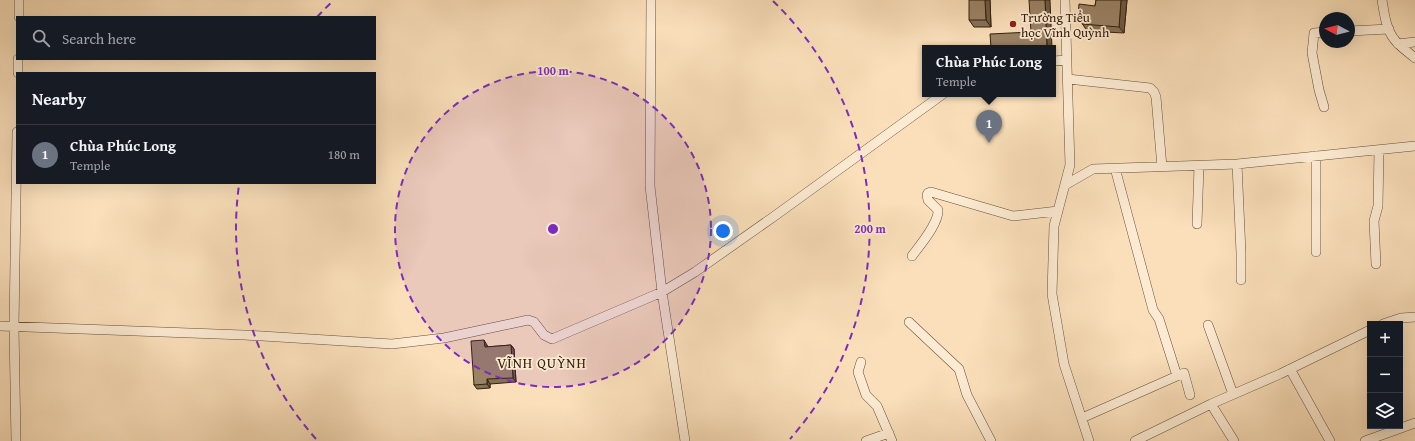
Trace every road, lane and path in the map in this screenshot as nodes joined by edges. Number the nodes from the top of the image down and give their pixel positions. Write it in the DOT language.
graph roads {
  1 [pos="19,0"];
  2 [pos="652,0"];
  3 [pos="1065,0"];
  4 [pos="1382,0"];
  5 [pos="19,16"];
  6 [pos="1389,29"];
  7 [pos="1355,31"];
  8 [pos="1319,32"];
  9 [pos="1415,42"];
  10 [pos="1398,44"];
  11 [pos="1415,58"];
  12 [pos="18,60"];
  13 [pos="1067,60"];
  14 [pos="1056,61"];
  15 [pos="18,72"];
  16 [pos="1068,79"];
  17 [pos="939,97"];
  18 [pos="1324,107"];
  19 [pos="1415,146"];
  20 [pos="1379,150"];
  21 [pos="1316,156"];
  22 [pos="1237,164"];
  23 [pos="1199,166"];
  24 [pos="1162,167"];
  25 [pos="1115,168"];
  26 [pos="16,184"];
  27 [pos="1064,185"];
  28 [pos="1058,211"];
  29 [pos="1198,224"];
  30 [pos="1316,252"];
  31 [pos="912,256"];
  32 [pos="1376,264"];
  33 [pos="1241,280"];
  34 [pos="662,292"];
  35 [pos="1415,317"];
  36 [pos="1392,321"];
  37 [pos="909,322"];
  38 [pos="1208,325"];
  39 [pos="0,326"];
  40 [pos="14,327"];
  41 [pos="1367,331"];
  42 [pos="861,362"];
  43 [pos="1290,369"];
  44 [pos="1177,376"];
  45 [pos="1233,394"];
  46 [pos="1190,395"];
  47 [pos="1211,404"];
  48 [pos="1082,418"];
  49 [pos="1415,423"];
  50 [pos="890,437"];
  51 [pos="16,441"];
  52 [pos="685,441"];
  53 [pos="866,441"];
  54 [pos="991,441"];
  55 [pos="1089,441"];
  56 [pos="1135,441"];
  57 [pos="1234,441"];
  58 [pos="1330,441"];
  59 [pos="1365,441"];
  1 -- 5 [label="street"];
  2 -- 34 [label="street"];
  3 -- 13 [label="street"];
  4 -- 6 [label="street"];
  6 -- 7 [label="street"];
  6 -- 10 [label="street"];
  8 -- 18 [label="street"];
  9 -- 10 [label="street"];
  10 -- 11 [label="street"];
  12 -- 15 [label="street"];
  13 -- 14 [label="street"];
  13 -- 16 [label="street"];
  16 -- 24 [label="street"];
  16 -- 27 [label="street"];
  17 -- 34 [label="street"];
  19 -- 20 [label="street"];
  20 -- 21 [label="street"];
  20 -- 32 [label="street"];
  21 -- 22 [label="street"];
  21 -- 30 [label="street"];
  22 -- 23 [label="street"];
  22 -- 33 [label="street"];
  23 -- 24 [label="street"];
  23 -- 29 [label="street"];
  24 -- 25 [label="street"];
  25 -- 27 [label="street"];
  25 -- 44 [label="street"];
  26 -- 40 [label="street"];
  27 -- 28 [label="street"];
  28 -- 31 [label="street"];
  28 -- 48 [label="street"];
  34 -- 40 [label="street"];
  34 -- 52 [label="street"];
  35 -- 36 [label="street"];
  37 -- 54 [label="street"];
  38 -- 45 [label="street"];
  39 -- 40 [label="street"];
  40 -- 51 [label="street"];
  41 -- 43 [label="street"];
  42 -- 50 [label="street"];
  43 -- 45 [label="street"];
  43 -- 58 [label="street"];
  44 -- 46 [label="street"];
  44 -- 48 [label="street"];
  45 -- 47 [label="street"];
  47 -- 56 [label="street"];
  47 -- 57 [label="street"];
  48 -- 55 [label="street"];
  49 -- 59 [label="street"];
  50 -- 53 [label="street"];
}
